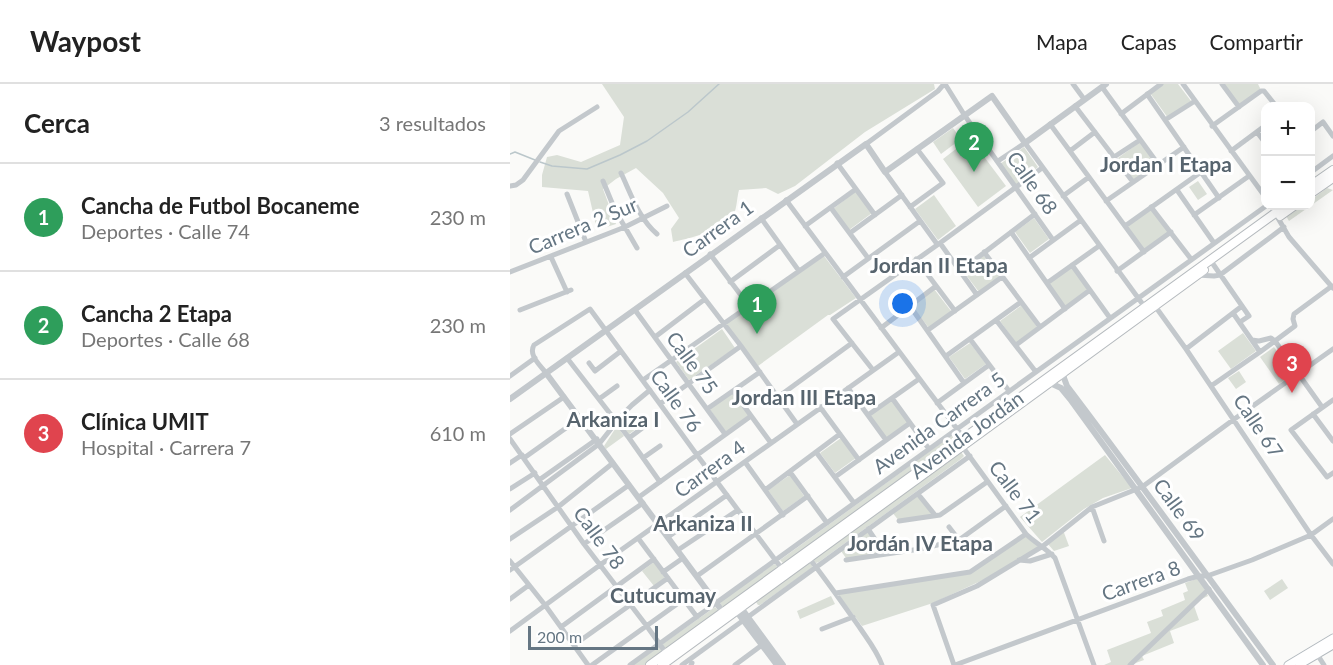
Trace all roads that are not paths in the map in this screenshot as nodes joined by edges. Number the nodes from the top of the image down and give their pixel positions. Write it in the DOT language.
graph roads {
  1 [pos="945,84"];
  2 [pos="1073,84"];
  3 [pos="1161,84"];
  4 [pos="1183,84"];
  5 [pos="1222,84"];
  6 [pos="1104,86"];
  7 [pos="1147,94"];
  8 [pos="1084,99"];
  9 [pos="1195,101"];
  10 [pos="1272,102"];
  11 [pos="1075,106"];
  12 [pos="597,107"];
  13 [pos="1239,107"];
  14 [pos="1121,114"];
  15 [pos="965,116"];
  16 [pos="1166,120"];
  17 [pos="1050,124"];
  18 [pos="1212,126"];
  19 [pos="1261,129"];
  20 [pos="1315,129"];
  21 [pos="1095,132"];
  22 [pos="1257,132"];
  23 [pos="1333,136"];
  24 [pos="1261,137"];
  25 [pos="1140,140"];
  26 [pos="1025,143"];
  27 [pos="866,144"];
  28 [pos="1184,147"];
  29 [pos="917,148"];
  30 [pos="1070,151"];
  31 [pos="1231,152"];
  32 [pos="1333,156"];
  33 [pos="1114,158"];
  34 [pos="998,161"];
  35 [pos="837,163"];
  36 [pos="1158,164"];
  37 [pos="1042,168"];
  38 [pos="1315,169"];
  39 [pos="1333,170"];
  40 [pos="885,172"];
  41 [pos="1201,172"];
  42 [pos="621,173"];
  43 [pos="1249,176"];
  44 [pos="1089,177"];
  45 [pos="1333,178"];
  46 [pos="603,181"];
  47 [pos="1133,182"];
  48 [pos="1315,183"];
  49 [pos="510,186"];
  50 [pos="1016,186"];
  51 [pos="856,189"];
  52 [pos="1177,190"];
  53 [pos="1315,191"];
  54 [pos="1261,192"];
  55 [pos="567,194"];
  56 [pos="902,195"];
  57 [pos="1063,196"];
  58 [pos="1219,198"];
  59 [pos="786,200"];
  60 [pos="1106,201"];
  61 [pos="667,206"];
  62 [pos="910,207"];
  63 [pos="1151,207"];
  64 [pos="831,208"];
  65 [pos="1261,210"];
  66 [pos="1275,212"];
  67 [pos="1035,214"];
  68 [pos="875,215"];
  69 [pos="1194,215"];
  70 [pos="644,218"];
  71 [pos="761,218"];
  72 [pos="920,220"];
  73 [pos="1080,220"];
  74 [pos="805,226"];
  75 [pos="1125,226"];
  76 [pos="625,227"];
  77 [pos="1284,227"];
  78 [pos="1011,232"];
  79 [pos="1171,232"];
  80 [pos="657,234"];
  81 [pos="850,234"];
  82 [pos="1053,240"];
  83 [pos="586,242"];
  84 [pos="1214,243"];
  85 [pos="938,244"];
  86 [pos="780,245"];
  87 [pos="1100,246"];
  88 [pos="637,248"];
  89 [pos="984,252"];
  90 [pos="1144,252"];
  91 [pos="825,253"];
  92 [pos="710,254"];
  93 [pos="551,256"];
  94 [pos="868,258"];
  95 [pos="1029,258"];
  96 [pos="916,259"];
  97 [pos="1191,259"];
  98 [pos="1213,264"];
  99 [pos="1072,265"];
  100 [pos="799,271"];
  101 [pos="960,271"];
  102 [pos="1117,271"];
  103 [pos="510,272"];
  104 [pos="685,273"];
  105 [pos="1197,275"];
  106 [pos="1220,275"];
  107 [pos="843,277"];
  108 [pos="1002,277"];
  109 [pos="730,282"];
  110 [pos="1047,283"];
  111 [pos="936,286"];
  112 [pos="1332,287"];
  113 [pos="1090,290"];
  114 [pos="977,295"];
  115 [pos="705,299"];
  116 [pos="860,299"];
  117 [pos="1137,299"];
  118 [pos="1021,302"];
  119 [pos="749,306"];
  120 [pos="910,306"];
  121 [pos="1144,306"];
  122 [pos="1155,306"];
  123 [pos="1242,306"];
  124 [pos="1065,309"];
  125 [pos="520,310"];
  126 [pos="635,310"];
  127 [pos="955,311"];
  128 [pos="1233,313"];
  129 [pos="1110,318"];
  130 [pos="996,320"];
  131 [pos="1240,322"];
  132 [pos="723,324"];
  133 [pos="1040,327"];
  134 [pos="881,328"];
  135 [pos="606,330"];
  136 [pos="928,330"];
  137 [pos="655,337"];
  138 [pos="970,339"];
  139 [pos="1252,340"];
  140 [pos="1275,341"];
  141 [pos="852,343"];
  142 [pos="1016,345"];
  143 [pos="741,346"];
  144 [pos="1186,349"];
  145 [pos="1333,349"];
  146 [pos="621,351"];
  147 [pos="899,352"];
  148 [pos="1260,352"];
  149 [pos="946,356"];
  150 [pos="535,358"];
  151 [pos="567,358"];
  152 [pos="672,361"];
  153 [pos="589,363"];
  154 [pos="989,365"];
  155 [pos="873,370"];
  156 [pos="760,372"];
  157 [pos="1036,372"];
  158 [pos="1064,372"];
  159 [pos="546,373"];
  160 [pos="1298,374"];
  161 [pos="510,376"];
  162 [pos="918,379"];
  163 [pos="643,380"];
  164 [pos="1050,382"];
  165 [pos="688,383"];
  166 [pos="964,383"];
  167 [pos="617,386"];
  168 [pos="1211,386"];
  169 [pos="848,388"];
  170 [pos="650,390"];
  171 [pos="733,391"];
  172 [pos="1009,391"];
  173 [pos="564,397"];
  174 [pos="778,397"];
  175 [pos="892,398"];
  176 [pos="510,399"];
  177 [pos="599,399"];
  178 [pos="1333,400"];
  179 [pos="937,403"];
  180 [pos="660,404"];
  181 [pos="820,407"];
  182 [pos="1322,407"];
  183 [pos="707,409"];
  184 [pos="1313,414"];
  185 [pos="868,415"];
  186 [pos="751,416"];
  187 [pos="580,418"];
  188 [pos="1233,420"];
  189 [pos="616,422"];
  190 [pos="910,423"];
  191 [pos="797,424"];
  192 [pos="645,426"];
  193 [pos="956,429"];
  194 [pos="1330,432"];
  195 [pos="510,434"];
  196 [pos="725,434"];
  197 [pos="840,434"];
  198 [pos="629,438"];
  199 [pos="510,439"];
  200 [pos="886,440"];
  201 [pos="1333,440"];
  202 [pos="598,442"];
  203 [pos="962,442"];
  204 [pos="771,443"];
  205 [pos="660,446"];
  206 [pos="929,449"];
  207 [pos="816,452"];
  208 [pos="697,455"];
  209 [pos="523,456"];
  210 [pos="970,456"];
  211 [pos="643,458"];
  212 [pos="859,460"];
  213 [pos="745,462"];
  214 [pos="613,463"];
  215 [pos="510,464"];
  216 [pos="790,472"];
  217 [pos="535,473"];
  218 [pos="1333,473"];
  219 [pos="834,477"];
  220 [pos="541,482"];
  221 [pos="660,482"];
  222 [pos="717,482"];
  223 [pos="987,482"];
  224 [pos="629,484"];
  225 [pos="1139,488"];
  226 [pos="510,489"];
  227 [pos="765,490"];
  228 [pos="918,494"];
  229 [pos="727,495"];
  230 [pos="808,496"];
  231 [pos="641,500"];
  232 [pos="854,503"];
  233 [pos="1006,506"];
  234 [pos="558,507"];
  235 [pos="1092,507"];
  236 [pos="510,510"];
  237 [pos="738,510"];
  238 [pos="783,515"];
  239 [pos="938,515"];
  240 [pos="1333,519"];
  241 [pos="899,521"];
  242 [pos="827,523"];
  243 [pos="659,524"];
  244 [pos="571,527"];
  245 [pos="949,527"];
  246 [pos="868,529"];
  247 [pos="756,533"];
  248 [pos="1026,534"];
  249 [pos="1311,535"];
  250 [pos="668,537"];
  251 [pos="638,538"];
  252 [pos="510,539"];
  253 [pos="959,540"];
  254 [pos="1104,541"];
  255 [pos="584,544"];
  256 [pos="1043,546"];
  257 [pos="678,550"];
  258 [pos="885,554"];
  259 [pos="1052,554"];
  260 [pos="809,557"];
  261 [pos="683,558"];
  262 [pos="654,559"];
  263 [pos="776,560"];
  264 [pos="846,560"];
  265 [pos="1019,560"];
  266 [pos="510,561"];
  267 [pos="1333,564"];
  268 [pos="600,566"];
  269 [pos="816,567"];
  270 [pos="512,569"];
  271 [pos="782,569"];
  272 [pos="663,572"];
  273 [pos="697,576"];
  274 [pos="1199,576"];
  275 [pos="1207,576"];
  276 [pos="668,578"];
  277 [pos="529,585"];
  278 [pos="616,587"];
  279 [pos="1209,589"];
  280 [pos="836,593"];
  281 [pos="510,598"];
  282 [pos="684,598"];
  283 [pos="716,603"];
  284 [pos="545,605"];
  285 [pos="630,605"];
  286 [pos="736,606"];
  287 [pos="723,612"];
  288 [pos="697,617"];
  289 [pos="746,618"];
  290 [pos="853,618"];
  291 [pos="1077,620"];
  292 [pos="646,625"];
  293 [pos="561,627"];
  294 [pos="822,630"];
  295 [pos="510,631"];
  296 [pos="1333,638"];
  297 [pos="659,644"];
  298 [pos="574,645"];
  299 [pos="762,645"];
  300 [pos="1333,645"];
  301 [pos="666,653"];
  302 [pos="1317,654"];
  303 [pos="691,663"];
  304 [pos="590,665"];
  305 [pos="630,665"];
  306 [pos="650,665"];
  307 [pos="662,665"];
  308 [pos="682,665"];
  309 [pos="735,665"];
  310 [pos="777,665"];
  311 [pos="783,665"];
  312 [pos="882,665"];
  313 [pos="955,665"];
  314 [pos="1094,665"];
  315 [pos="1130,665"];
  316 [pos="1263,665"];
  317 [pos="1273,665"];
  318 [pos="1288,665"];
  319 [pos="1299,665"];
  320 [pos="1324,665"];
  1 -- 15 [label="street, Calle 68"];
  1 -- 27 [label="street, Carrera 1"];
  2 -- 8 [label="street"];
  3 -- 7 [label="street"];
  4 -- 9 [label="street"];
  5 -- 13 [label="street"];
  6 -- 8 [label="street"];
  6 -- 14 [label="street"];
  7 -- 14 [label="street"];
  7 -- 16 [label="street"];
  8 -- 11 [label="street"];
  9 -- 16 [label="street"];
  9 -- 18 [label="street"];
  10 -- 13 [label="street"];
  11 -- 17 [label="street"];
  11 -- 21 [label="street"];
  12 -- 49 [label="street"];
  13 -- 18 [label="street"];
  14 -- 25 [label="street"];
  15 -- 26 [label="street"];
  15 -- 29 [label="street"];
  15 -- 34 [label="street, Calle 68"];
  16 -- 28 [label="street"];
  17 -- 26 [label="street"];
  17 -- 30 [label="street"];
  18 -- 31 [label="street"];
  19 -- 22 [label="street"];
  20 -- 23 [label="street"];
  21 -- 30 [label="street"];
  21 -- 33 [label="street"];
  22 -- 24 [label="street"];
  22 -- 31 [label="street"];
  25 -- 33 [label="street"];
  25 -- 36 [label="street"];
  26 -- 34 [label="street"];
  26 -- 37 [label="street"];
  27 -- 35 [label="street, Carrera 1"];
  27 -- 40 [label="street"];
  28 -- 36 [label="street"];
  28 -- 41 [label="street"];
  29 -- 40 [label="street"];
  29 -- 62 [label="street"];
  30 -- 44 [label="street"];
  31 -- 43 [label="street"];
  32 -- 38 [label="street"];
  33 -- 47 [label="street"];
  34 -- 50 [label="street, Calle 68"];
  35 -- 51 [label="street"];
  35 -- 59 [label="street, Carrera 1"];
  36 -- 47 [label="street"];
  37 -- 50 [label="street"];
  37 -- 57 [label="street"];
  39 -- 48 [label="main road"];
  40 -- 56 [label="street"];
  41 -- 52 [label="street"];
  41 -- 58 [label="street"];
  42 -- 70 [label="street"];
  43 -- 54 [label="street"];
  43 -- 58 [label="street"];
  44 -- 57 [label="street"];
  44 -- 60 [label="street"];
  45 -- 53 [label="main road"];
  46 -- 76 [label="street"];
  47 -- 60 [label="street"];
  50 -- 67 [label="street, Calle 68"];
  50 -- 85 [label="street"];
  51 -- 64 [label="street"];
  51 -- 68 [label="street"];
  52 -- 63 [label="street"];
  52 -- 69 [label="street"];
  55 -- 83 [label="street"];
  56 -- 62 [label="street"];
  56 -- 68 [label="street"];
  57 -- 73 [label="street"];
  58 -- 69 [label="street"];
  59 -- 71 [label="street, Carrera 1"];
  59 -- 74 [label="street, Calle 71"];
  60 -- 75 [label="street"];
  61 -- 70 [label="street, Carrera 2 Sur"];
  62 -- 72 [label="street"];
  63 -- 75 [label="street"];
  63 -- 79 [label="street"];
  64 -- 74 [label="street"];
  64 -- 81 [label="street"];
  65 -- 84 [label="street, Avenida Carrera 5"];
  66 -- 77 [label="street"];
  66 -- 98 [label="main road, Avenida Jordán"];
  66 -- 121 [label="main road, Avenida Jordán"];
  67 -- 78 [label="street"];
  67 -- 82 [label="street, Calle 68"];
  68 -- 81 [label="street"];
  69 -- 84 [label="street"];
  70 -- 76 [label="street, Carrera 2 Sur"];
  70 -- 80 [label="street"];
  71 -- 86 [label="street"];
  71 -- 92 [label="street, Carrera 1"];
  72 -- 85 [label="street"];
  72 -- 94 [label="street"];
  73 -- 82 [label="street"];
  73 -- 87 [label="street"];
  74 -- 91 [label="street, Calle 71"];
  75 -- 90 [label="street"];
  76 -- 83 [label="street, Carrera 2 Sur"];
  76 -- 88 [label="street"];
  77 -- 106 [label="street"];
  77 -- 112 [label="street"];
  78 -- 89 [label="street"];
  78 -- 95 [label="street"];
  79 -- 90 [label="street"];
  79 -- 97 [label="street"];
  81 -- 94 [label="street"];
  82 -- 95 [label="street"];
  83 -- 93 [label="street, Carrera 2 Sur"];
  84 -- 97 [label="street, Avenida Carrera 5"];
  85 -- 96 [label="street"];
  85 -- 101 [label="street"];
  86 -- 100 [label="street"];
  86 -- 109 [label="street"];
  87 -- 99 [label="street"];
  87 -- 102 [label="street"];
  89 -- 101 [label="street"];
  89 -- 108 [label="street"];
  90 -- 102 [label="street"];
  91 -- 100 [label="street"];
  91 -- 107 [label="street, Calle 71"];
  92 -- 104 [label="street, Carrera 1"];
  92 -- 109 [label="street"];
  93 -- 103 [label="street, Carrera 2 Sur"];
  93 -- 125 [label="street"];
  94 -- 107 [label="street"];
  95 -- 110 [label="street"];
  96 -- 111 [label="street"];
  96 -- 116 [label="street"];
  97 -- 117 [label="street, Avenida Carrera 5"];
  98 -- 105 [label="main road, Avenida Jordán"];
  98 -- 106 [label="street"];
  99 -- 110 [label="street"];
  99 -- 113 [label="street"];
  100 -- 119 [label="street"];
  101 -- 114 [label="street"];
  102 -- 117 [label="street"];
  104 -- 115 [label="street"];
  104 -- 126 [label="street, Carrera 1"];
  105 -- 106 [label="street"];
  105 -- 122 [label="main road, Avenida Jordán"];
  106 -- 123 [label="street"];
  107 -- 116 [label="street, Calle 71"];
  108 -- 114 [label="street"];
  108 -- 118 [label="street"];
  109 -- 119 [label="street"];
  110 -- 124 [label="street"];
  111 -- 120 [label="street"];
  111 -- 127 [label="street"];
  112 -- 140 [label="street"];
  113 -- 124 [label="street"];
  113 -- 129 [label="street"];
  114 -- 127 [label="street"];
  115 -- 132 [label="street"];
  115 -- 137 [label="street"];
  116 -- 134 [label="street, Calle 71"];
  116 -- 141 [label="street"];
  117 -- 121 [label="street"];
  117 -- 129 [label="street, Avenida Carrera 5"];
  118 -- 130 [label="street"];
  118 -- 133 [label="street"];
  119 -- 132 [label="street"];
  120 -- 134 [label="street"];
  120 -- 136 [label="street"];
  121 -- 203 [label="main road, Avenida Jordán"];
  122 -- 144 [label="street, Calle 67"];
  122 -- 158 [label="main road, Avenida Jordán"];
  123 -- 128 [label="street"];
  123 -- 131 [label="street"];
  124 -- 133 [label="street"];
  126 -- 135 [label="street, Carrera 1"];
  126 -- 137 [label="street, Calle 75"];
  127 -- 136 [label="street"];
  128 -- 131 [label="street"];
  128 -- 144 [label="street"];
  129 -- 157 [label="street, Avenida Carrera 5"];
  130 -- 138 [label="street"];
  130 -- 142 [label="street"];
  131 -- 139 [label="street"];
  132 -- 143 [label="street"];
  132 -- 152 [label="street"];
  133 -- 142 [label="street"];
  134 -- 147 [label="street, Calle 71"];
  135 -- 146 [label="street, Calle 76"];
  135 -- 150 [label="street, Calle 76"];
  135 -- 151 [label="street, Carrera 1"];
  136 -- 149 [label="street"];
  137 -- 152 [label="street, Calle 75"];
  138 -- 149 [label="street"];
  138 -- 154 [label="street"];
  139 -- 140 [label="street"];
  139 -- 148 [label="street"];
  140 -- 148 [label="street"];
  140 -- 160 [label="street"];
  141 -- 155 [label="street"];
  141 -- 174 [label="street"];
  142 -- 157 [label="street"];
  143 -- 156 [label="street"];
  143 -- 165 [label="street"];
  144 -- 168 [label="street, Calle 67"];
  145 -- 160 [label="street"];
  146 -- 153 [label="street"];
  146 -- 163 [label="street, Calle 76"];
  147 -- 155 [label="street, Carrera 4"];
  147 -- 162 [label="street, Calle 71"];
  148 -- 168 [label="street"];
  149 -- 166 [label="street"];
  150 -- 159 [label="street"];
  150 -- 161 [label="street"];
  151 -- 159 [label="street, Carrera 1"];
  151 -- 177 [label="street"];
  152 -- 163 [label="street"];
  152 -- 165 [label="street, Calle 75"];
  154 -- 166 [label="street"];
  154 -- 172 [label="street"];
  155 -- 169 [label="street, Carrera 4"];
  156 -- 171 [label="street"];
  156 -- 174 [label="street"];
  157 -- 172 [label="street, Avenida Carrera 5"];
  158 -- 164 [label="main road, Avenida Jordán"];
  158 -- 225 [label="street, Calle 69"];
  159 -- 173 [label="street"];
  159 -- 176 [label="street, Carrera 1"];
  160 -- 182 [label="street"];
  160 -- 188 [label="street"];
  162 -- 175 [label="street"];
  162 -- 179 [label="street, Calle 71"];
  163 -- 170 [label="street, Calle 76"];
  164 -- 203 [label="main road, Avenida Jordán"];
  164 -- 225 [label="street, Calle 69"];
  165 -- 180 [label="street"];
  165 -- 183 [label="street, Calle 75"];
  166 -- 179 [label="street"];
  167 -- 177 [label="street"];
  168 -- 188 [label="street, Calle 67"];
  169 -- 181 [label="street, Carrera 4"];
  169 -- 185 [label="street"];
  170 -- 180 [label="street, Calle 76"];
  170 -- 189 [label="street"];
  171 -- 183 [label="street"];
  171 -- 186 [label="street"];
  172 -- 193 [label="street, Avenida Carrera 5"];
  173 -- 187 [label="street"];
  173 -- 195 [label="street"];
  174 -- 191 [label="street"];
  175 -- 185 [label="street"];
  175 -- 190 [label="street"];
  177 -- 189 [label="street"];
  178 -- 182 [label="street"];
  179 -- 193 [label="street, Calle 71"];
  180 -- 208 [label="street, Calle 76"];
  181 -- 191 [label="street, Carrera 4"];
  181 -- 197 [label="street"];
  182 -- 184 [label="street"];
  183 -- 196 [label="street, Calle 75"];
  184 -- 194 [label="street"];
  184 -- 218 [label="street"];
  185 -- 200 [label="street"];
  186 -- 196 [label="street"];
  186 -- 204 [label="street"];
  187 -- 202 [label="street"];
  187 -- 209 [label="street"];
  188 -- 225 [label="street"];
  188 -- 249 [label="street, Calle 67"];
  189 -- 198 [label="street"];
  189 -- 202 [label="street"];
  190 -- 200 [label="street"];
  190 -- 206 [label="street"];
  191 -- 204 [label="street, Carrera 4"];
  192 -- 198 [label="street"];
  193 -- 203 [label="street, Calle 71"];
  193 -- 206 [label="street, Avenida Carrera 5"];
  194 -- 201 [label="street"];
  196 -- 208 [label="street"];
  197 -- 207 [label="street"];
  197 -- 212 [label="street"];
  198 -- 211 [label="street"];
  199 -- 209 [label="street, Calle 78"];
  200 -- 212 [label="street"];
  202 -- 214 [label="street"];
  202 -- 220 [label="street"];
  203 -- 210 [label="street, Calle 71"];
  203 -- 260 [label="main road, Avenida Jordán"];
  203 -- 271 [label="main road, Avenida Jordán"];
  204 -- 213 [label="street, Carrera 4"];
  205 -- 211 [label="street"];
  206 -- 232 [label="street, Avenida Carrera 5"];
  207 -- 216 [label="street"];
  207 -- 219 [label="street"];
  208 -- 221 [label="street"];
  208 -- 222 [label="street, Calle 76"];
  209 -- 215 [label="street"];
  209 -- 217 [label="street, Calle 78"];
  210 -- 223 [label="street, Calle 71"];
  210 -- 228 [label="street"];
  211 -- 221 [label="street"];
  212 -- 219 [label="street"];
  213 -- 222 [label="street, Carrera 4"];
  213 -- 227 [label="street"];
  214 -- 224 [label="street"];
  214 -- 234 [label="street"];
  216 -- 227 [label="street"];
  216 -- 230 [label="street"];
  217 -- 220 [label="street, Calle 78"];
  217 -- 226 [label="street"];
  219 -- 232 [label="street"];
  220 -- 234 [label="street, Calle 78"];
  220 -- 236 [label="street"];
  221 -- 231 [label="street"];
  222 -- 229 [label="street, Calle 76"];
  222 -- 243 [label="street, Carrera 4"];
  223 -- 233 [label="street, Calle 71"];
  223 -- 239 [label="street"];
  224 -- 231 [label="street"];
  224 -- 244 [label="street"];
  225 -- 235 [label="street"];
  225 -- 274 [label="street, Calle 69"];
  225 -- 275 [label="street, Calle 69"];
  227 -- 238 [label="street"];
  228 -- 239 [label="street"];
  228 -- 246 [label="street"];
  229 -- 237 [label="street, Calle 76"];
  229 -- 250 [label="street"];
  230 -- 238 [label="street"];
  230 -- 242 [label="street"];
  231 -- 243 [label="street"];
  231 -- 255 [label="street"];
  232 -- 242 [label="street, Avenida Carrera 5"];
  233 -- 248 [label="street, Calle 71"];
  233 -- 253 [label="street"];
  234 -- 244 [label="street, Calle 78"];
  234 -- 252 [label="street"];
  235 -- 254 [label="street"];
  235 -- 256 [label="street"];
  237 -- 247 [label="street, Calle 76"];
  237 -- 257 [label="street"];
  238 -- 247 [label="street"];
  239 -- 241 [label="street"];
  240 -- 249 [label="street, Carrera 8"];
  242 -- 263 [label="street, Avenida Carrera 5"];
  243 -- 250 [label="street"];
  243 -- 251 [label="street, Carrera 4"];
  244 -- 255 [label="street, Calle 78"];
  244 -- 270 [label="street"];
  245 -- 253 [label="street"];
  246 -- 258 [label="street"];
  246 -- 269 [label="street"];
  247 -- 263 [label="street, Calle 76"];
  247 -- 273 [label="street"];
  248 -- 256 [label="street, Calle 71"];
  248 -- 280 [label="street"];
  249 -- 267 [label="street, Calle 67"];
  249 -- 275 [label="street, Carrera 8"];
  250 -- 257 [label="street"];
  251 -- 262 [label="street"];
  251 -- 268 [label="street, Carrera 4"];
  253 -- 258 [label="street"];
  255 -- 268 [label="street, Calle 78"];
  256 -- 259 [label="street, Calle 71"];
  256 -- 265 [label="street"];
  257 -- 261 [label="street"];
  258 -- 264 [label="street"];
  259 -- 265 [label="street"];
  259 -- 291 [label="street, Calle 71"];
  260 -- 269 [label="street"];
  260 -- 286 [label="main road, Avenida Jordán"];
  261 -- 272 [label="street"];
  261 -- 273 [label="street"];
  262 -- 272 [label="street"];
  262 -- 278 [label="street"];
  263 -- 271 [label="street, Calle 76"];
  263 -- 283 [label="street, Avenida Carrera 5"];
  265 -- 313 [label="street"];
  266 -- 270 [label="street"];
  268 -- 278 [label="street, Calle 78"];
  268 -- 284 [label="street, Carrera 4"];
  269 -- 280 [label="street"];
  269 -- 289 [label="street"];
  270 -- 277 [label="street"];
  271 -- 286 [label="main road, Avenida Jordán"];
  272 -- 276 [label="street"];
  273 -- 283 [label="street"];
  274 -- 275 [label="street, Carrera 8"];
  274 -- 279 [label="street, Calle 69"];
  274 -- 291 [label="street, Carrera 8"];
  275 -- 317 [label="street, Calle 69"];
  276 -- 282 [label="street"];
  276 -- 285 [label="street"];
  277 -- 281 [label="street"];
  277 -- 284 [label="street"];
  278 -- 285 [label="street, Calle 78"];
  278 -- 293 [label="street"];
  279 -- 315 [label="street"];
  279 -- 316 [label="street, Calle 69"];
  280 -- 290 [label="street"];
  282 -- 288 [label="street"];
  282 -- 292 [label="street"];
  283 -- 287 [label="street"];
  283 -- 288 [label="street, Avenida Carrera 5"];
  284 -- 293 [label="street"];
  284 -- 295 [label="street, Carrera 4"];
  285 -- 292 [label="street, Calle 78"];
  285 -- 298 [label="street"];
  286 -- 287 [label="main road, Avenida Jordán"];
  286 -- 289 [label="street"];
  286 -- 307 [label="main road, Avenida Jordán"];
  287 -- 301 [label="main road, Avenida Jordán"];
  288 -- 297 [label="street, Avenida Carrera 5"];
  289 -- 299 [label="street"];
  289 -- 303 [label="street"];
  289 -- 311 [label="street"];
  290 -- 294 [label="street"];
  290 -- 312 [label="street"];
  291 -- 313 [label="street, Carrera 8"];
  291 -- 314 [label="street, Calle 71"];
  292 -- 297 [label="street, Calle 78"];
  292 -- 304 [label="street"];
  293 -- 298 [label="street"];
  296 -- 318 [label="main road"];
  297 -- 301 [label="street, Calle 78"];
  297 -- 305 [label="street, Avenida Carrera 5"];
  298 -- 304 [label="street"];
  299 -- 309 [label="street"];
  299 -- 310 [label="street"];
  300 -- 302 [label="main road"];
  301 -- 306 [label="main road, Avenida Jordán"];
  302 -- 319 [label="main road"];
  302 -- 320 [label="street"];
  303 -- 308 [label="street"];
}
